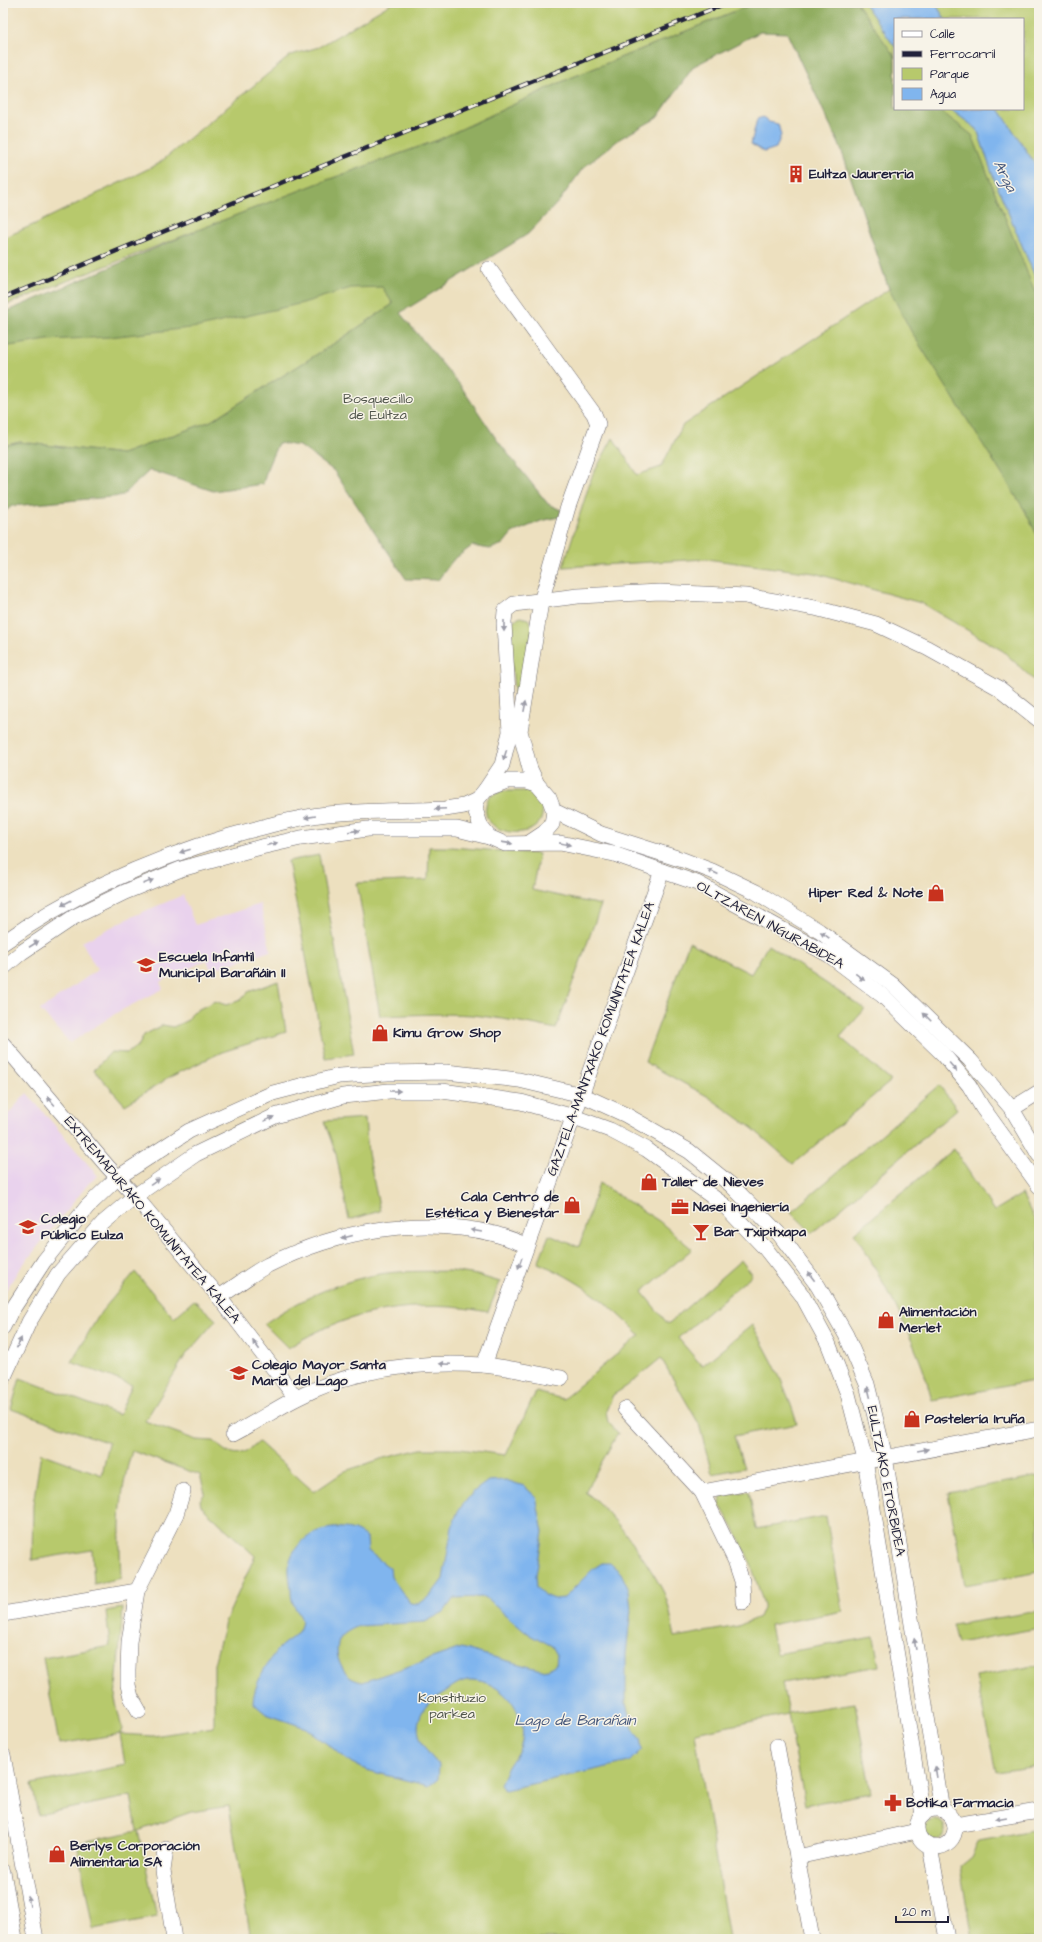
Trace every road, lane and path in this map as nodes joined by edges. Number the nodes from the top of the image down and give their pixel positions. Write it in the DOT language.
graph roads {
  1 [pos="489,269"];
  2 [pos="541,602"];
  3 [pos="1039,720"];
  4 [pos="537,784"];
  5 [pos="482,794"];
  6 [pos="554,811"];
  7 [pos="489,837"];
  8 [pos="526,844"];
  9 [pos="662,870"];
  10 [pos="3,943"];
  11 [pos="3,968"];
  12 [pos="3,1044"];
  13 [pos="1039,1092"];
  14 [pos="582,1095"];
  15 [pos="1002,1097"];
  16 [pos="982,1107"];
  17 [pos="1012,1108"];
  18 [pos="574,1117"];
  19 [pos="1024,1129"];
  20 [pos="1008,1144"];
  21 [pos="1039,1155"];
  22 [pos="117,1178"];
  23 [pos="1039,1186"];
  24 [pos="134,1196"];
  25 [pos="526,1245"];
  26 [pos="219,1297"];
  27 [pos="3,1327"];
  28 [pos="484,1365"];
  29 [pos="3,1378"];
  30 [pos="560,1378"];
  31 [pos="296,1398"];
  32 [pos="625,1409"];
  33 [pos="1039,1429"];
  34 [pos="233,1434"];
  35 [pos="885,1457"];
  36 [pos="865,1460"];
  37 [pos="183,1491"];
  38 [pos="702,1492"];
  39 [pos="137,1592"];
  40 [pos="743,1602"];
  41 [pos="3,1614"];
  42 [pos="139,1711"];
  43 [pos="777,1746"];
  44 [pos="3,1755"];
  45 [pos="942,1810"];
  46 [pos="1039,1811"];
  47 [pos="923,1815"];
  48 [pos="955,1825"];
  49 [pos="918,1831"];
  50 [pos="930,1847"];
  51 [pos="166,1849"];
  52 [pos="798,1857"];
  53 [pos="3,1872"];
  54 [pos="15,1939"];
  55 [pos="36,1939"];
  56 [pos="174,1939"];
  57 [pos="812,1939"];
  58 [pos="947,1939"];
  1 -- 2 [label="street"];
  2 -- 3 [label="street"];
  4 -- 2 [label="street, one-way"];
  2 -- 5 [label="street, one-way"];
  4 -- 5 [label="street"];
  4 -- 6 [label="street"];
  5 -- 7 [label="street"];
  5 -- 10 [label="street, one-way"];
  6 -- 8 [label="street"];
  15 -- 6 [label="street, OLTZAREN INGURABIDEA, one-way"];
  7 -- 8 [label="street, one-way"];
  11 -- 7 [label="street, one-way"];
  8 -- 9 [label="street, OLTZAREN INGURABIDEA, one-way"];
  9 -- 14 [label="street, GAZTELA-MANTXAKO KOMUNITATEA KALEA"];
  9 -- 16 [label="street, OLTZAREN INGURABIDEA, one-way"];
  22 -- 12 [label="street, EXTREMADURAKO KOMUNITATEA KALEA, one-way"];
  13 -- 17 [label="street"];
  14 -- 18 [label="street, GAZTELA-MANTXAKO KOMUNITATEA KALEA"];
  14 -- 22 [label="street, EULTZAKO ETORBIDEA"];
  35 -- 14 [label="street, EULTZAKO ETORBIDEA, one-way"];
  15 -- 16 [label="street"];
  15 -- 17 [label="street, OLTZAREN INGURABIDEA"];
  16 -- 20 [label="street, OLTZAREN INGURABIDEA"];
  17 -- 19 [label="street, OLTZAREN INGURABIDEA"];
  24 -- 18 [label="street, EULTZAKO ETORBIDEA, one-way"];
  18 -- 25 [label="street, GAZTELA-MANTXAKO KOMUNITATEA KALEA"];
  18 -- 36 [label="street, EULTZAKO ETORBIDEA"];
  19 -- 20 [label="street"];
  19 -- 21 [label="street, OLTZAREN INGURABIDEA"];
  20 -- 23 [label="street, OLTZAREN INGURABIDEA"];
  22 -- 24 [label="street, EXTREMADURAKO KOMUNITATEA KALEA"];
  22 -- 27 [label="street, EULTZAKO ETORBIDEA"];
  24 -- 26 [label="street, EXTREMADURAKO KOMUNITATEA KALEA"];
  29 -- 24 [label="street, EULTZAKO ETORBIDEA, one-way"];
  25 -- 26 [label="street, one-way"];
  25 -- 28 [label="street, GAZTELA-MANTXAKO KOMUNITATEA KALEA, one-way"];
  31 -- 26 [label="street, EXTREMADURAKO KOMUNITATEA KALEA, one-way"];
  28 -- 30 [label="street"];
  28 -- 31 [label="street, one-way"];
  31 -- 34 [label="street"];
  32 -- 38 [label="street"];
  35 -- 33 [label="street, one-way"];
  35 -- 36 [label="street"];
  45 -- 35 [label="street, EULTZAKO ETORBIDEA, one-way"];
  36 -- 38 [label="street"];
  36 -- 47 [label="street, EULTZAKO ETORBIDEA"];
  37 -- 39 [label="street"];
  38 -- 40 [label="street"];
  39 -- 41 [label="street"];
  39 -- 42 [label="street"];
  43 -- 52 [label="street"];
  55 -- 44 [label="street, one-way"];
  45 -- 47 [label="street"];
  45 -- 48 [label="street"];
  46 -- 48 [label="street, one-way"];
  47 -- 49 [label="street"];
  48 -- 50 [label="street"];
  49 -- 50 [label="street"];
  49 -- 52 [label="street"];
  50 -- 58 [label="street"];
  51 -- 56 [label="street"];
  52 -- 57 [label="street"];
  53 -- 54 [label="street"];
}
